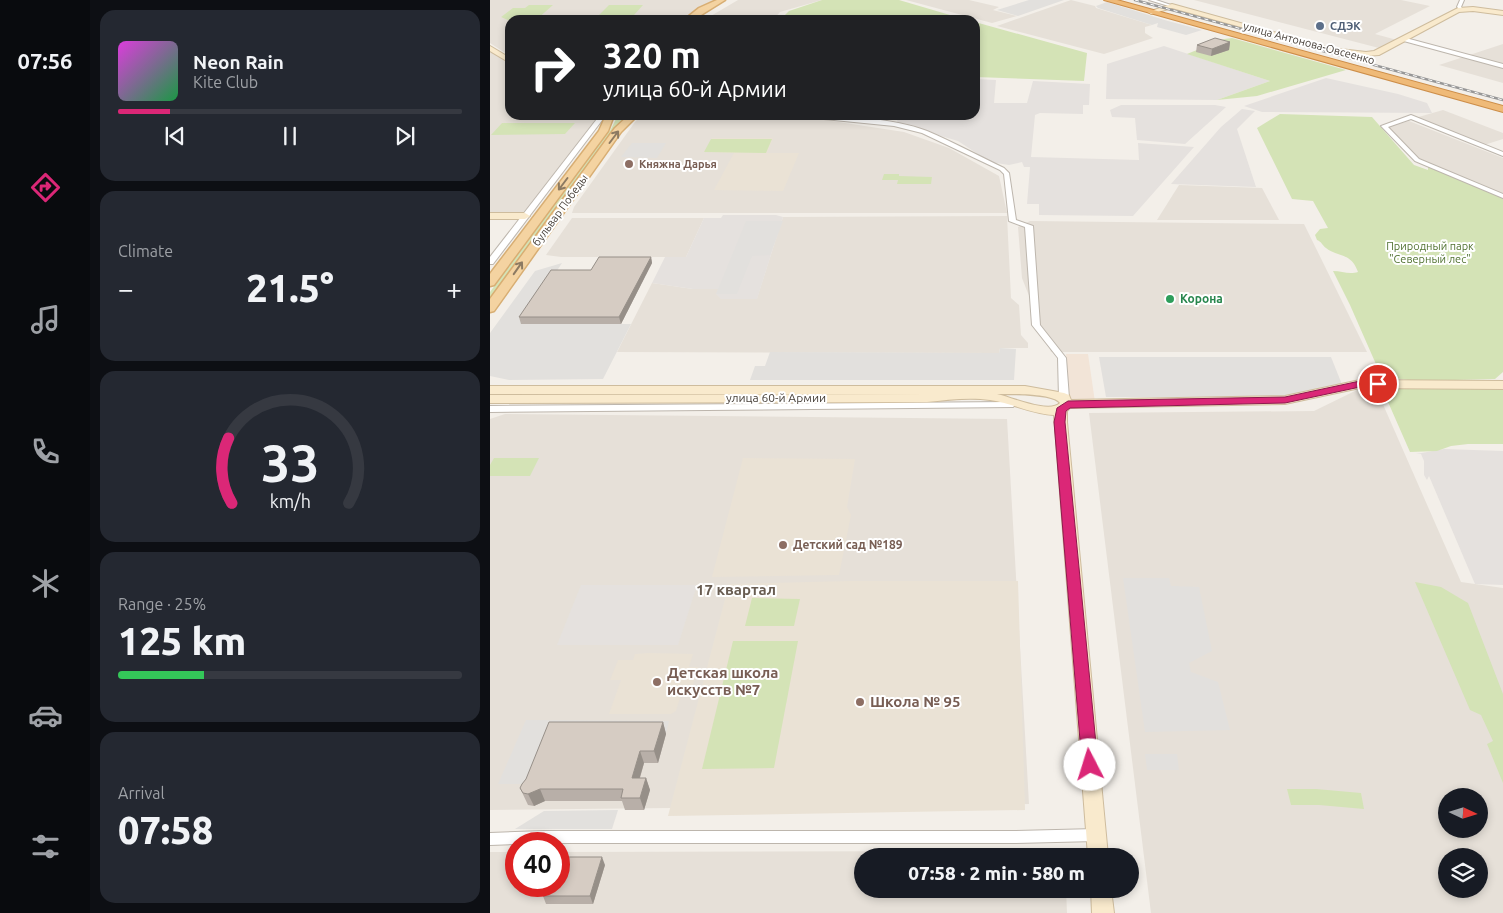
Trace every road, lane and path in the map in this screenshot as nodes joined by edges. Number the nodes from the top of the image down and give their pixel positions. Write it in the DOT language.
graph roads {
  1 [pos="722,0"];
  2 [pos="1108,0"];
  3 [pos="1118,0"];
  4 [pos="1151,0"];
  5 [pos="1462,0"];
  6 [pos="731,1"];
  7 [pos="1172,6"];
  8 [pos="1460,10"];
  9 [pos="1153,11"];
  10 [pos="1503,12"];
  11 [pos="695,15"];
  12 [pos="707,15"];
  13 [pos="1402,39"];
  14 [pos="490,43"];
  15 [pos="490,48"];
  16 [pos="505,53"];
  17 [pos="505,58"];
  18 [pos="1503,66"];
  19 [pos="1503,107"];
  20 [pos="599,120"];
  21 [pos="608,120"];
  22 [pos="629,120"];
  23 [pos="854,120"];
  24 [pos="1503,154"];
  25 [pos="1503,196"];
  26 [pos="490,216"];
  27 [pos="525,216"];
  28 [pos="490,262"];
  29 [pos="491,281"];
  30 [pos="490,308"];
  31 [pos="490,385"];
  32 [pos="1503,385"];
  33 [pos="490,390"];
  34 [pos="528,390"];
  35 [pos="1025,390"];
  36 [pos="658,394"];
  37 [pos="490,398"];
  38 [pos="1010,403"];
  39 [pos="1064,404"];
  40 [pos="490,410"];
  41 [pos="1096,835"];
  42 [pos="490,839"];
  43 [pos="1097,848"];
  44 [pos="1102,898"];
  45 [pos="1103,913"];
  1 -- 11 [label="main road"];
  2 -- 9 [label="highway, улица Антонова-Овсеенко"];
  3 -- 9 [label="highway, улица Антонова-Овсеенко"];
  4 -- 7 [label="street"];
  5 -- 8 [label="street"];
  6 -- 12 [label="main road"];
  7 -- 9 [label="street"];
  7 -- 13 [label="street"];
  8 -- 10 [label="street"];
  8 -- 13 [label="street"];
  9 -- 19 [label="highway, улица Антонова-Овсеенко"];
  13 -- 18 [label="street"];
  14 -- 16 [label="street"];
  15 -- 17 [label="street"];
  20 -- 27 [label="street"];
  21 -- 29 [label="main road, бульвар Победы, one-way"];
  30 -- 22 [label="main road, бульвар Победы, one-way"];
  23 -- 39 [label="street"];
  24 -- 25 [label="street"];
  26 -- 27 [label="street"];
  27 -- 28 [label="street"];
  31 -- 34 [label="street"];
  32 -- 39 [label="street, улица 60-й Армии"];
  33 -- 34 [label="street, улица 60-й Армии"];
  34 -- 36 [label="street, улица 60-й Армии"];
  35 -- 36 [label="street, улица 60-й Армии"];
  35 -- 38 [label="street"];
  35 -- 39 [label="street, улица 60-й Армии"];
  36 -- 37 [label="street, улица 60-й Армии"];
  36 -- 38 [label="street, улица 60-й Армии"];
  38 -- 39 [label="street, улица 60-й Армии"];
  38 -- 40 [label="street"];
  39 -- 41 [label="street"];
  41 -- 42 [label="street"];
  41 -- 43 [label="street"];
  44 -- 45 [label="street"];
}
